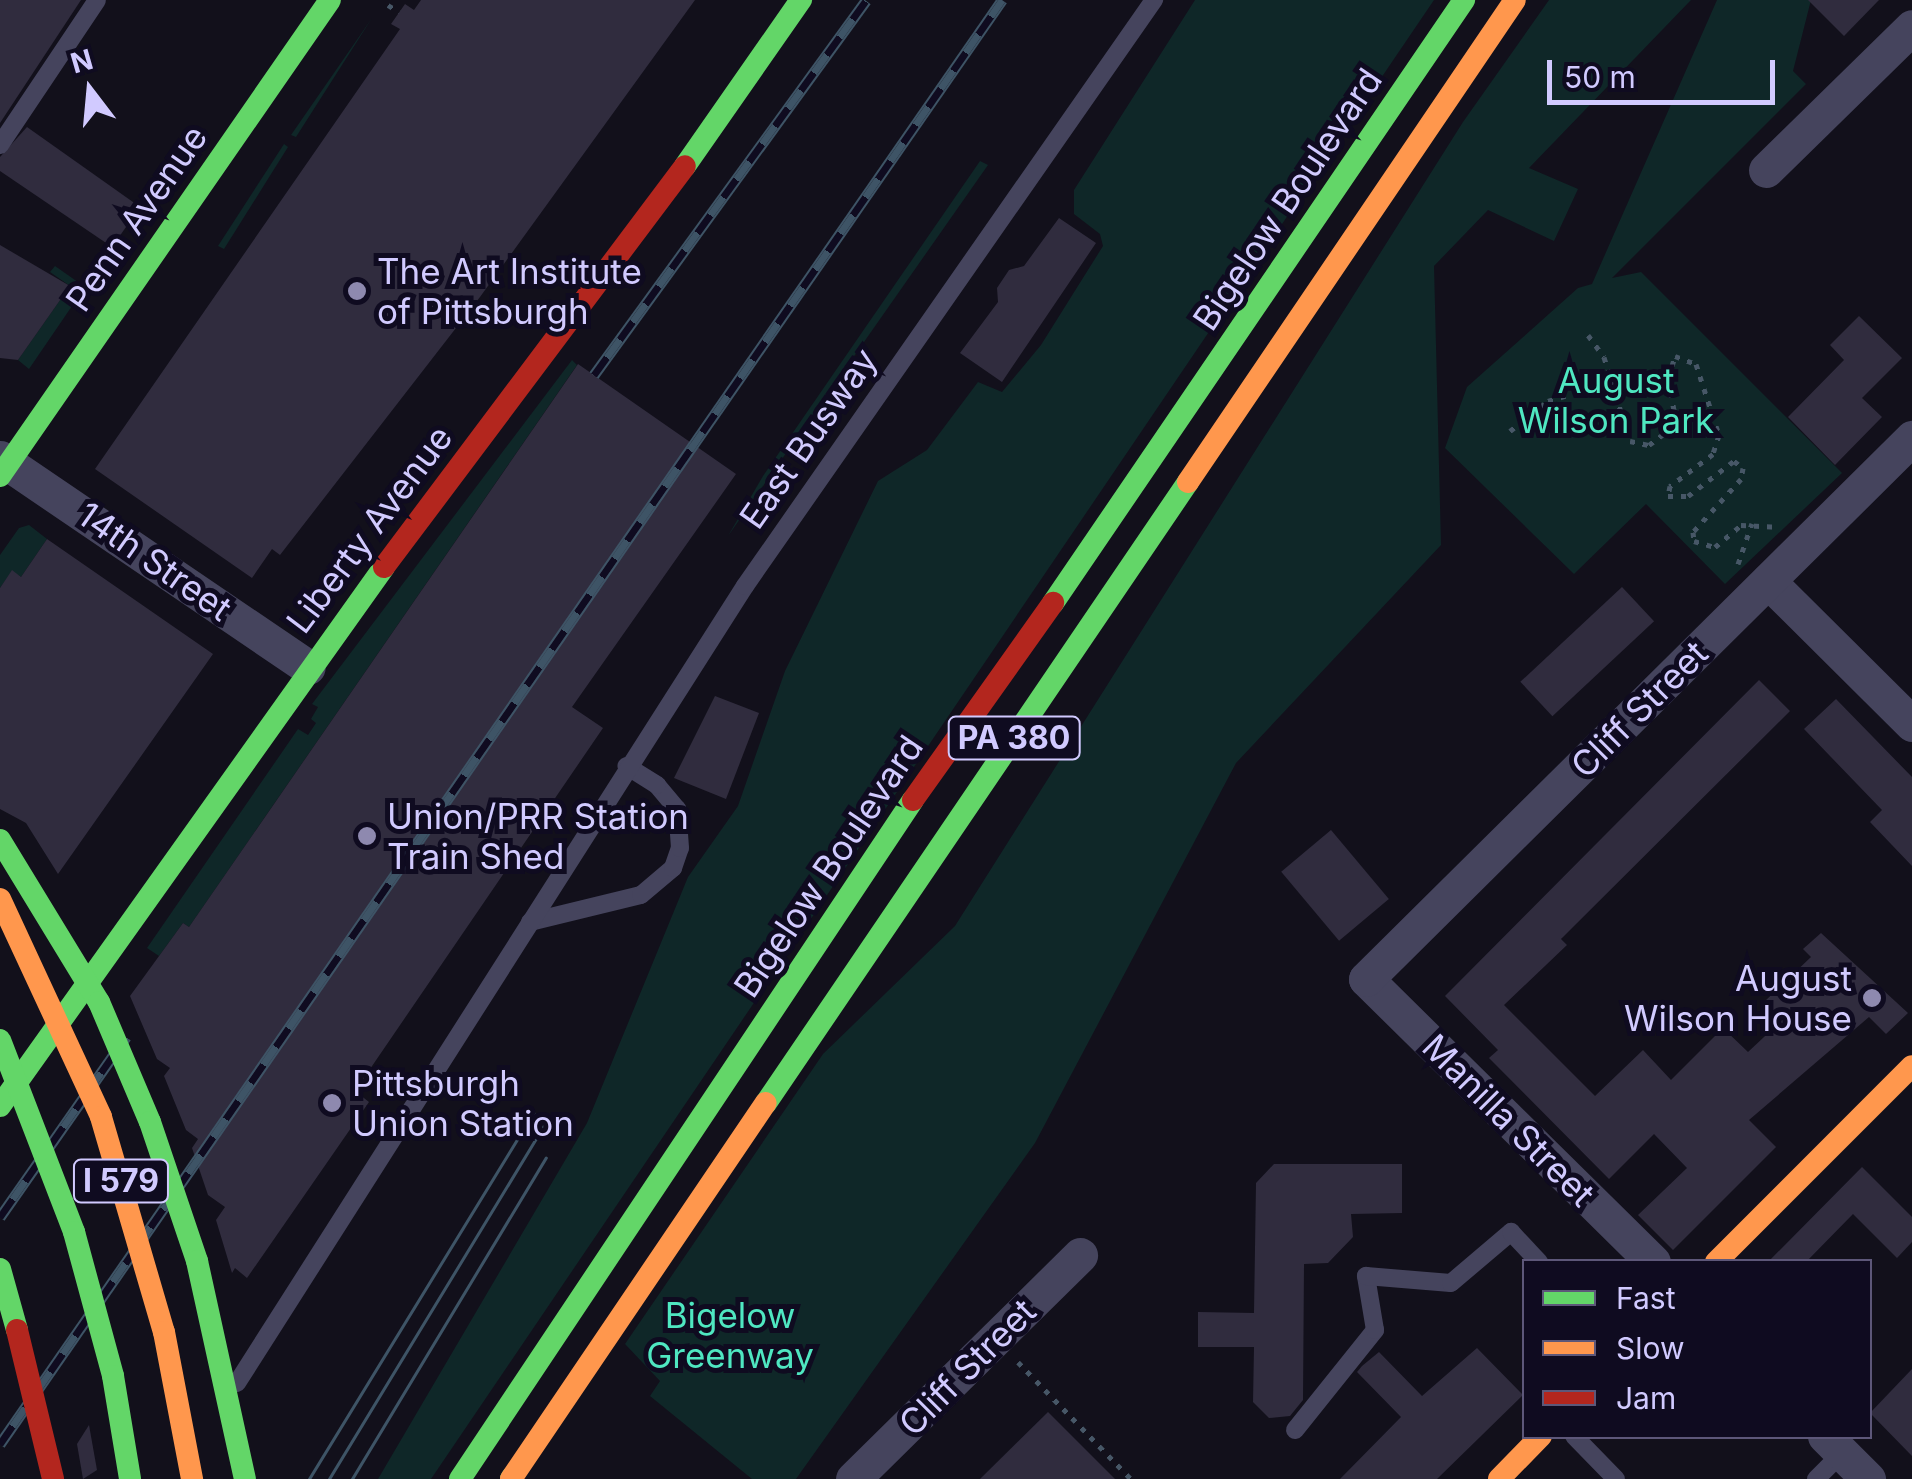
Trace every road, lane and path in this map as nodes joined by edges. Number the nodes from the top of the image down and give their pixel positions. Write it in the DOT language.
graph roads {
  1 [pos="97,0"];
  2 [pos="328,0"];
  3 [pos="801,0"];
  4 [pos="1154,0"];
  5 [pos="1464,0"];
  6 [pos="1515,0"];
  7 [pos="388,5"];
  8 [pos="399,12"];
  9 [pos="1912,26"];
  10 [pos="0,145"];
  11 [pos="1766,170"];
  12 [pos="1588,335"];
  13 [pos="1607,383"];
  14 [pos="1510,431"];
  15 [pos="1912,438"];
  16 [pos="3,466"];
  17 [pos="1752,523"];
  18 [pos="1781,534"];
  19 [pos="1732,580"];
  20 [pos="1768,581"];
  21 [pos="308,666"];
  22 [pos="1912,724"];
  23 [pos="627,766"];
  24 [pos="0,840"];
  25 [pos="0,899"];
  26 [pos="530,922"];
  27 [pos="1366,979"];
  28 [pos="0,1040"];
  29 [pos="1912,1066"];
  30 [pos="0,1106"];
  31 [pos="1080,1256"];
  32 [pos="1536,1259"];
  33 [pos="1650,1259"];
  34 [pos="1719,1259"];
  35 [pos="0,1269"];
  36 [pos="1016,1360"];
  37 [pos="1295,1430"];
  38 [pos="1538,1439"];
  39 [pos="1577,1439"];
  40 [pos="1834,1445"];
  41 [pos="512,1478"];
  42 [pos="53,1479"];
  43 [pos="130,1479"];
  44 [pos="182,1479"];
  45 [pos="192,1479"];
  46 [pos="245,1479"];
  47 [pos="460,1479"];
  48 [pos="854,1479"];
  49 [pos="1131,1479"];
  50 [pos="1499,1479"];
  51 [pos="1616,1479"];
  52 [pos="1816,1479"];
  53 [pos="1868,1479"];
  1 -- 10 [label="lane"];
  2 -- 16 [label="main road, Penn Avenue"];
  3 -- 21 [label="main road, Liberty Avenue"];
  4 -- 23 [label="lane, East Busway"];
  5 -- 47 [label="main road, Bigelow Boulevard / PA 380"];
  6 -- 41 [label="main road, PA 380"];
  7 -- 8 [label="path"];
  9 -- 11 [label="street"];
  12 -- 13 [label="path"];
  13 -- 14 [label="path"];
  13 -- 17 [label="path"];
  15 -- 20 [label="street, Cliff Street"];
  16 -- 21 [label="street, 14th Street"];
  17 -- 18 [label="path"];
  17 -- 19 [label="path"];
  20 -- 22 [label="street"];
  20 -- 27 [label="street, Cliff Street"];
  21 -- 30 [label="main road, Liberty Avenue"];
  23 -- 26 [label="lane, East Busway"];
  23 -- 26 [label="lane"];
  24 -- 46 [label="main road, bridge"];
  25 -- 45 [label="main road, I 579, bridge"];
  26 -- 44 [label="lane, East Busway"];
  27 -- 33 [label="street, Manilla Street"];
  28 -- 43 [label="main road, bridge"];
  29 -- 34 [label="main road"];
  31 -- 48 [label="street, Cliff Street"];
  32 -- 37 [label="lane"];
  35 -- 42 [label="main road, bridge"];
  36 -- 49 [label="path"];
  38 -- 50 [label="main road"];
  39 -- 51 [label="lane"];
  40 -- 52 [label="lane"];
  40 -- 53 [label="street"];
}
